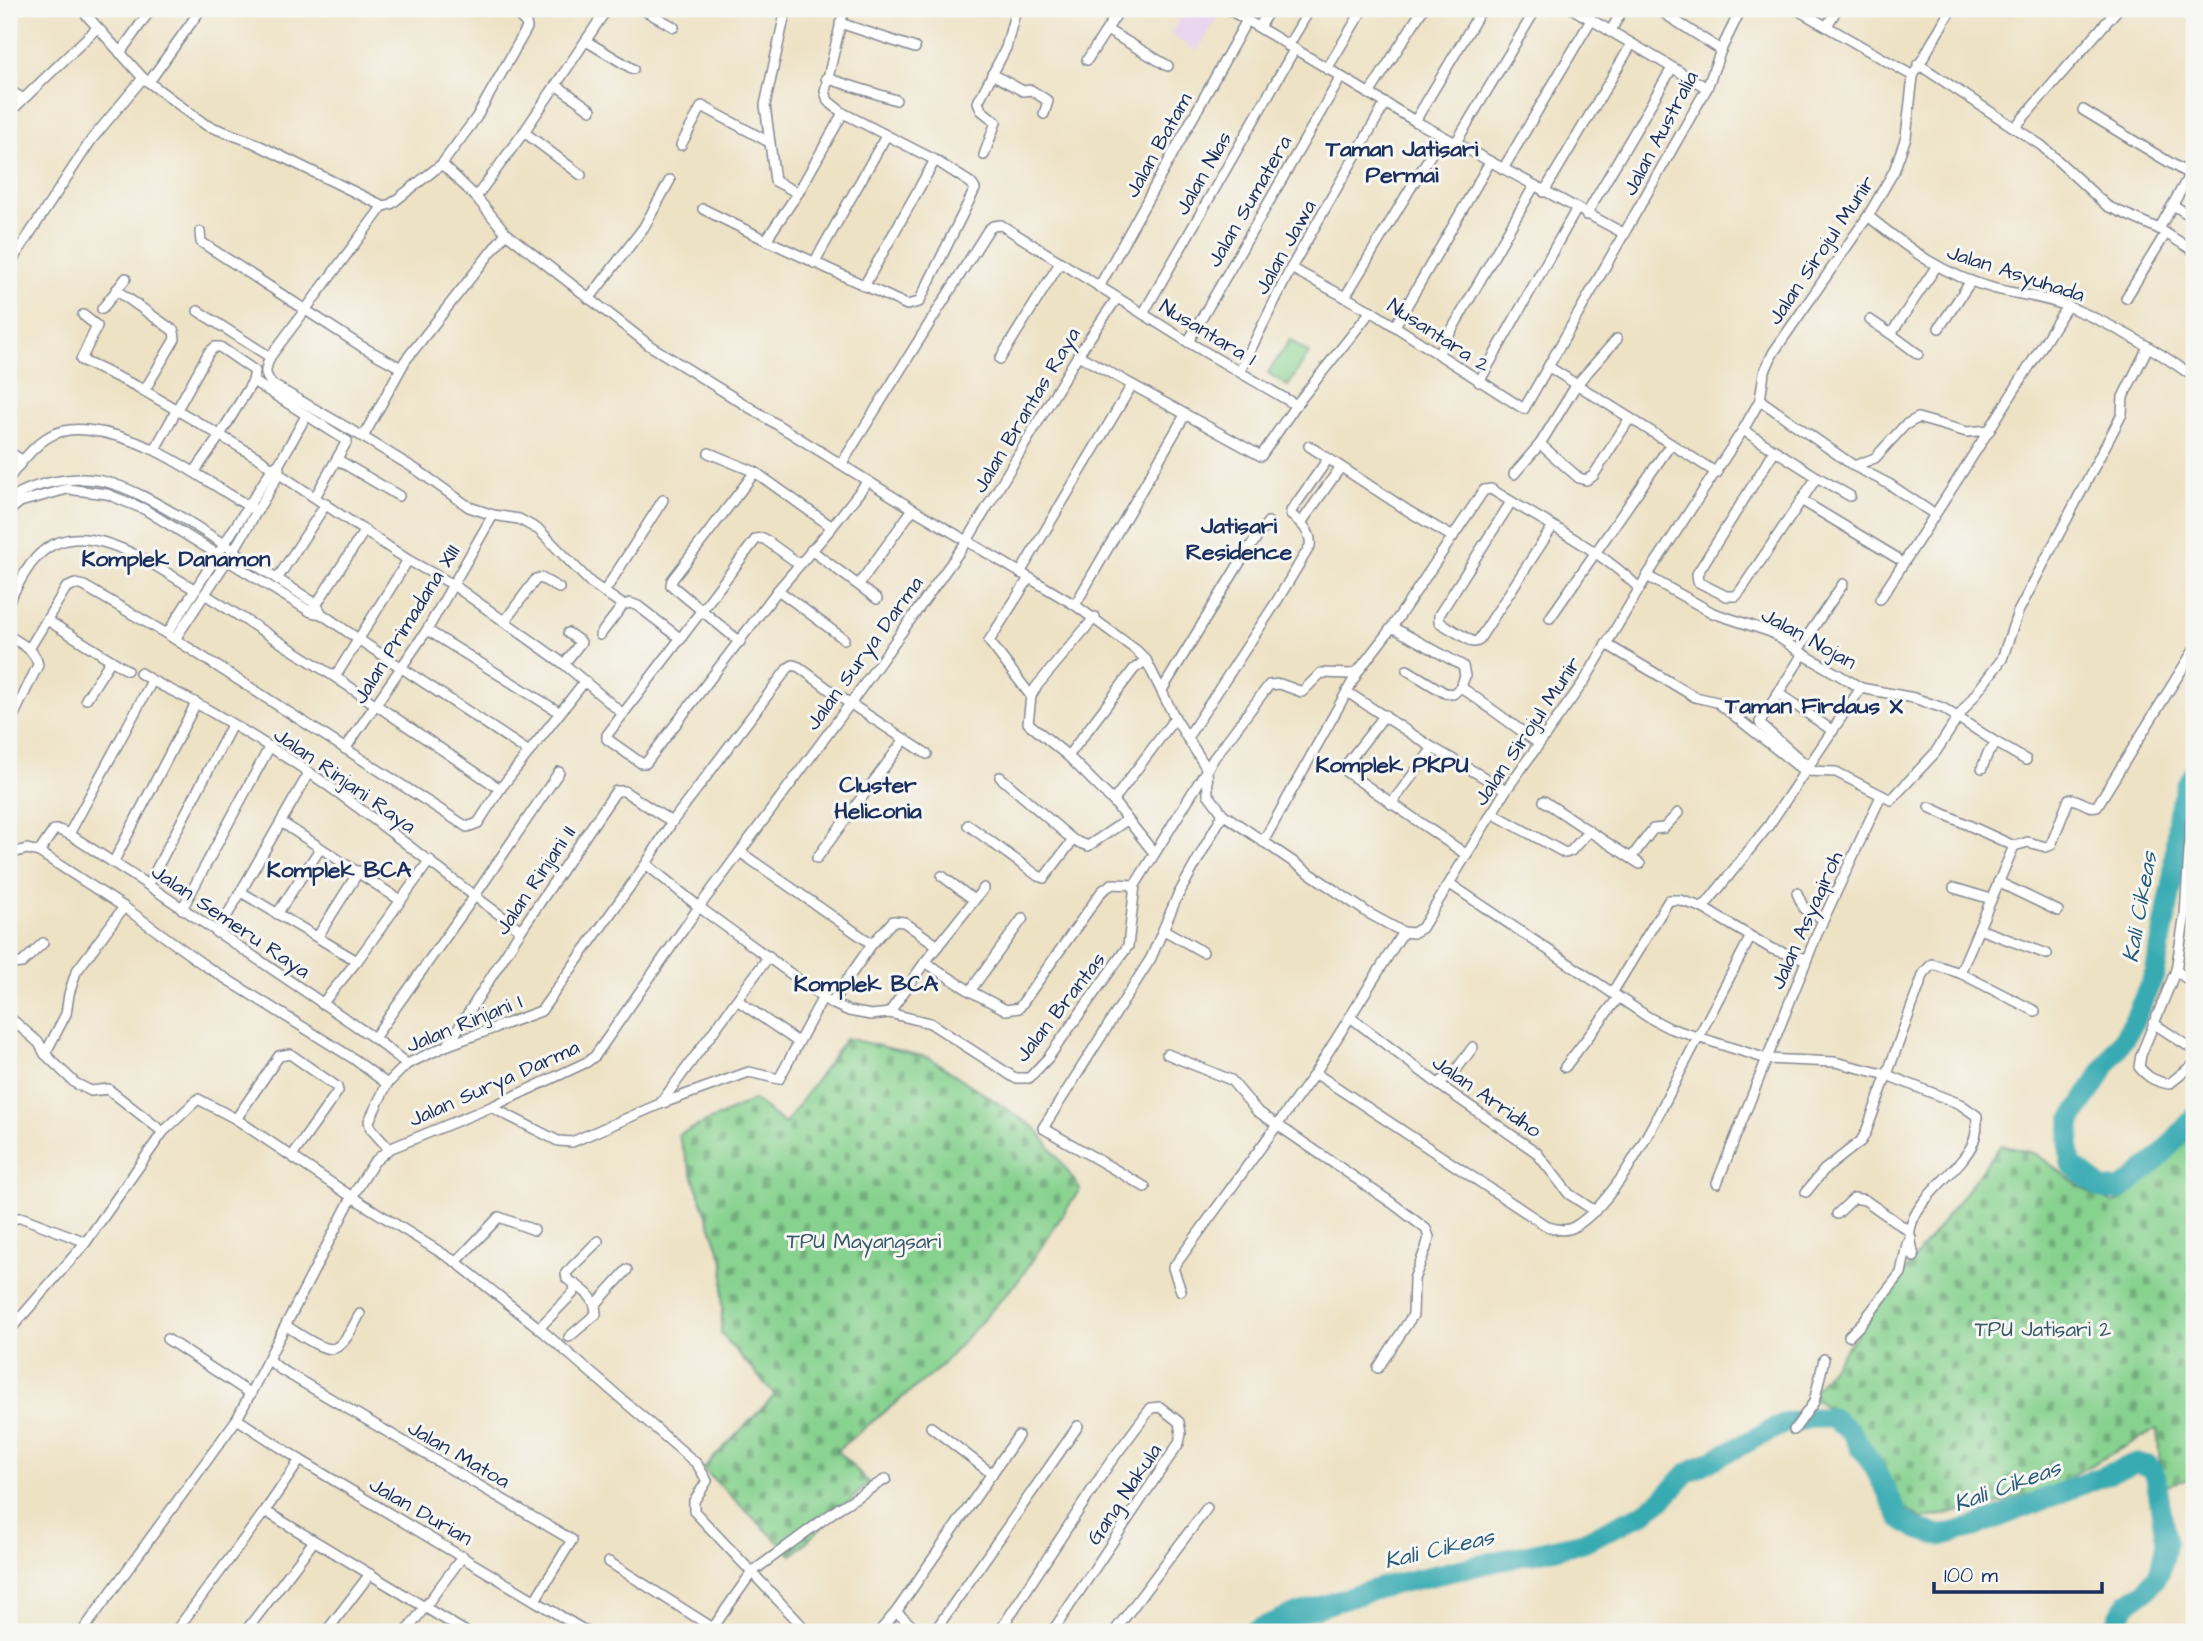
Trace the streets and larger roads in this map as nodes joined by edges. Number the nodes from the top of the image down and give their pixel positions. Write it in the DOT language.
graph roads {
  1 [pos="81,9"];
  2 [pos="151,9"];
  3 [pos="201,9"];
  4 [pos="512,9"];
  5 [pos="607,9"];
  6 [pos="642,9"];
  7 [pos="786,9"];
  8 [pos="844,9"];
  9 [pos="1016,9"];
  10 [pos="1120,9"];
  11 [pos="1228,9"];
  12 [pos="1270,9"];
  13 [pos="1310,9"];
  14 [pos="1363,9"];
  15 [pos="1423,9"];
  16 [pos="1482,9"];
  17 [pos="1536,9"];
  18 [pos="1573,9"];
  19 [pos="1623,9"];
  20 [pos="1657,9"];
  21 [pos="1741,9"];
  22 [pos="1796,9"];
  23 [pos="1837,9"];
  24 [pos="1951,9"];
  25 [pos="2118,9"];
  26 [pos="1247,20"];
  27 [pos="1591,20"];
  28 [pos="840,23"];
  29 [pos="1827,26"];
  30 [pos="674,27"];
  31 [pos="1259,27"];
  32 [pos="97,28"];
  33 [pos="1107,30"];
  34 [pos="1610,32"];
  35 [pos="586,41"];
  36 [pos="1631,45"];
  37 [pos="915,48"];
  38 [pos="1291,48"];
  39 [pos="1721,50"];
  40 [pos="120,53"];
  41 [pos="1087,60"];
  42 [pos="1918,64"];
  43 [pos="1168,66"];
  44 [pos="1672,68"];
  45 [pos="633,69"];
  46 [pos="1327,69"];
  47 [pos="992,74"];
  48 [pos="1913,76"];
  49 [pos="1340,77"];
  50 [pos="826,78"];
  51 [pos="146,80"];
  52 [pos="556,85"];
  53 [pos="1707,88"];
  54 [pos="9,90"];
  55 [pos="1369,94"];
  56 [pos="22,98"];
  57 [pos="895,100"];
  58 [pos="1385,104"];
  59 [pos="591,110"];
  60 [pos="2083,110"];
  61 [pos="9,113"];
  62 [pos="843,113"];
  63 [pos="1044,114"];
  64 [pos="1415,121"];
  65 [pos="2015,127"];
  66 [pos="524,132"];
  67 [pos="886,136"];
  68 [pos="1442,136"];
  69 [pos="769,142"];
  70 [pos="1455,144"];
  71 [pos="681,145"];
  72 [pos="984,155"];
  73 [pos="935,160"];
  74 [pos="1490,162"];
  75 [pos="442,164"];
  76 [pos="1503,169"];
  77 [pos="2192,171"];
  78 [pos="581,175"];
  79 [pos="670,180"];
  80 [pos="1534,186"];
  81 [pos="1544,192"];
  82 [pos="798,193"];
  83 [pos="476,197"];
  84 [pos="2173,205"];
  85 [pos="383,206"];
  86 [pos="703,209"];
  87 [pos="1576,209"];
  88 [pos="1586,215"];
  89 [pos="1868,216"];
  90 [pos="2194,218"];
  91 [pos="2163,231"];
  92 [pos="200,232"];
  93 [pos="506,233"];
  94 [pos="1625,234"];
  95 [pos="766,240"];
  96 [pos="2194,251"];
  97 [pos="814,263"];
  98 [pos="1060,263"];
  99 [pos="9,265"];
  100 [pos="1936,267"];
  101 [pos="1291,268"];
  102 [pos="126,278"];
  103 [pos="1971,281"];
  104 [pos="864,286"];
  105 [pos="1099,287"];
  106 [pos="116,290"];
  107 [pos="1345,297"];
  108 [pos="1117,298"];
  109 [pos="2126,298"];
  110 [pos="589,299"];
  111 [pos="2067,306"];
  112 [pos="102,309"];
  113 [pos="198,311"];
  114 [pos="305,311"];
  115 [pos="1371,311"];
  116 [pos="1143,314"];
  117 [pos="83,315"];
  118 [pos="1870,320"];
  119 [pos="1395,326"];
  120 [pos="1939,328"];
  121 [pos="1891,334"];
  122 [pos="1618,340"];
  123 [pos="1188,342"];
  124 [pos="2148,347"];
  125 [pos="1438,354"];
  126 [pos="1919,354"];
  127 [pos="1078,355"];
  128 [pos="270,357"];
  129 [pos="1000,359"];
  130 [pos="1549,367"];
  131 [pos="401,368"];
  132 [pos="1240,371"];
  133 [pos="257,376"];
  134 [pos="2194,377"];
  135 [pos="1479,382"];
  136 [pos="1577,384"];
  137 [pos="1132,385"];
  138 [pos="145,391"];
  139 [pos="1760,400"];
  140 [pos="1296,405"];
  141 [pos="176,410"];
  142 [pos="1185,415"];
  143 [pos="306,416"];
  144 [pos="1630,418"];
  145 [pos="1743,430"];
  146 [pos="1990,430"];
  147 [pos="220,434"];
  148 [pos="363,437"];
  149 [pos="1540,444"];
  150 [pos="1671,444"];
  151 [pos="1309,446"];
  152 [pos="155,449"];
  153 [pos="1775,450"];
  154 [pos="9,452"];
  155 [pos="709,453"];
  156 [pos="1328,459"];
  157 [pos="22,460"];
  158 [pos="338,460"];
  159 [pos="842,463"];
  160 [pos="1854,466"];
  161 [pos="1340,468"];
  162 [pos="277,469"];
  163 [pos="195,471"];
  164 [pos="755,472"];
  165 [pos="1717,473"];
  166 [pos="1514,474"];
  167 [pos="1818,477"];
  168 [pos="9,478"];
  169 [pos="868,481"];
  170 [pos="13,496"];
  171 [pos="400,496"];
  172 [pos="1850,496"];
  173 [pos="315,497"];
  174 [pos="663,500"];
  175 [pos="1801,500"];
  176 [pos="1511,502"];
  177 [pos="326,504"];
  178 [pos="253,509"];
  179 [pos="913,509"];
  180 [pos="9,511"];
  181 [pos="1934,514"];
  182 [pos="493,515"];
  183 [pos="1268,522"];
  184 [pos="1301,523"];
  185 [pos="1553,526"];
  186 [pos="832,527"];
  187 [pos="365,530"];
  188 [pos="1453,537"];
  189 [pos="967,541"];
  190 [pos="230,547"];
  191 [pos="811,550"];
  192 [pos="219,554"];
  193 [pos="1596,554"];
  194 [pos="1897,558"];
  195 [pos="228,560"];
  196 [pos="408,560"];
  197 [pos="799,564"];
  198 [pos="1025,575"];
  199 [pos="1647,576"];
  200 [pos="277,579"];
  201 [pos="452,584"];
  202 [pos="859,584"];
  203 [pos="1843,584"];
  204 [pos="559,588"];
  205 [pos="1639,588"];
  206 [pos="196,590"];
  207 [pos="778,590"];
  208 [pos="604,592"];
  209 [pos="206,595"];
  210 [pos="877,599"];
  211 [pos="1880,599"];
  212 [pos="9,601"];
  213 [pos="623,605"];
  214 [pos="1075,605"];
  215 [pos="313,608"];
  216 [pos="702,613"];
  217 [pos="1095,617"];
  218 [pos="1550,618"];
  219 [pos="47,620"];
  220 [pos="504,622"];
  221 [pos="1392,627"];
  222 [pos="428,630"];
  223 [pos="568,633"];
  224 [pos="600,635"];
  225 [pos="9,636"];
  226 [pos="171,636"];
  227 [pos="358,639"];
  228 [pos="681,639"];
  229 [pos="844,639"];
  230 [pos="740,642"];
  231 [pos="1606,644"];
  232 [pos="29,649"];
  233 [pos="2194,650"];
  234 [pos="1801,652"];
  235 [pos="111,660"];
  236 [pos="1146,660"];
  237 [pos="564,664"];
  238 [pos="402,667"];
  239 [pos="127,670"];
  240 [pos="1359,670"];
  241 [pos="1407,670"];
  242 [pos="140,673"];
  243 [pos="335,677"];
  244 [pos="152,681"];
  245 [pos="585,681"];
  246 [pos="1461,687"];
  247 [pos="1861,688"];
  248 [pos="1162,690"];
  249 [pos="1347,692"];
  250 [pos="1778,693"];
  251 [pos="1031,696"];
  252 [pos="86,699"];
  253 [pos="13,703"];
  254 [pos="196,703"];
  255 [pos="850,704"];
  256 [pos="377,706"];
  257 [pos="559,712"];
  258 [pos="623,714"];
  259 [pos="1385,715"];
  260 [pos="1959,716"];
  261 [pos="1175,718"];
  262 [pos="9,725"];
  263 [pos="232,725"];
  264 [pos="1833,731"];
  265 [pos="1187,737"];
  266 [pos="905,739"];
  267 [pos="1538,743"];
  268 [pos="1997,744"];
  269 [pos="269,748"];
  270 [pos="1433,748"];
  271 [pos="345,749"];
  272 [pos="529,752"];
  273 [pos="927,754"];
  274 [pos="1068,757"];
  275 [pos="2026,760"];
  276 [pos="1810,763"];
  277 [pos="1982,768"];
  278 [pos="1207,769"];
  279 [pos="1804,771"];
  280 [pos="559,772"];
  281 [pos="309,773"];
  282 [pos="1000,777"];
  283 [pos="500,789"];
  284 [pos="1506,790"];
  285 [pos="1881,796"];
  286 [pos="1113,801"];
  287 [pos="1544,802"];
  288 [pos="1391,804"];
  289 [pos="1929,807"];
  290 [pos="1492,813"];
  291 [pos="1678,813"];
  292 [pos="2194,813"];
  293 [pos="1223,814"];
  294 [pos="1127,820"];
  295 [pos="281,822"];
  296 [pos="672,822"];
  297 [pos="968,825"];
  298 [pos="1589,831"];
  299 [pos="68,834"];
  300 [pos="1073,840"];
  301 [pos="1263,842"];
  302 [pos="2014,846"];
  303 [pos="2192,848"];
  304 [pos="320,849"];
  305 [pos="39,852"];
  306 [pos="740,852"];
  307 [pos="1154,853"];
  308 [pos="9,854"];
  309 [pos="1467,855"];
  310 [pos="817,858"];
  311 [pos="1631,858"];
  312 [pos="430,860"];
  313 [pos="113,863"];
  314 [pos="646,864"];
  315 [pos="1640,864"];
  316 [pos="359,871"];
  317 [pos="942,876"];
  318 [pos="1998,882"];
  319 [pos="1450,884"];
  320 [pos="148,885"];
  321 [pos="1135,885"];
  322 [pos="984,888"];
  323 [pos="1954,888"];
  324 [pos="241,891"];
  325 [pos="1797,893"];
  326 [pos="474,897"];
  327 [pos="400,900"];
  328 [pos="974,900"];
  329 [pos="1991,900"];
  330 [pos="124,907"];
  331 [pos="699,907"];
  332 [pos="1701,907"];
  333 [pos="182,909"];
  334 [pos="2058,911"];
  335 [pos="277,914"];
  336 [pos="2185,914"];
  337 [pos="1023,918"];
  338 [pos="1824,919"];
  339 [pos="2194,921"];
  340 [pos="1979,929"];
  341 [pos="522,930"];
  342 [pos="1164,930"];
  343 [pos="1402,932"];
  344 [pos="217,933"];
  345 [pos="318,936"];
  346 [pos="1750,938"];
  347 [pos="43,943"];
  348 [pos="872,944"];
  349 [pos="938,946"];
  350 [pos="1203,952"];
  351 [pos="2047,954"];
  352 [pos="769,956"];
  353 [pos="1806,959"];
  354 [pos="358,961"];
  355 [pos="925,962"];
  356 [pos="9,965"];
  357 [pos="2176,970"];
  358 [pos="1960,973"];
  359 [pos="2194,985"];
  360 [pos="970,991"];
  361 [pos="1615,995"];
  362 [pos="737,1000"];
  363 [pos="827,1000"];
  364 [pos="322,1004"];
  365 [pos="2035,1011"];
  366 [pos="888,1013"];
  367 [pos="9,1017"];
  368 [pos="1350,1017"];
  369 [pos="2154,1023"];
  370 [pos="1698,1037"];
  371 [pos="374,1038"];
  372 [pos="798,1042"];
  373 [pos="448,1045"];
  374 [pos="1473,1047"];
  375 [pos="2194,1050"];
  376 [pos="45,1054"];
  377 [pos="1167,1054"];
  378 [pos="1767,1059"];
  379 [pos="407,1064"];
  380 [pos="2194,1064"];
  381 [pos="1565,1067"];
  382 [pos="1315,1073"];
  383 [pos="1887,1075"];
  384 [pos="387,1084"];
  385 [pos="1438,1084"];
  386 [pos="660,1104"];
  387 [pos="491,1107"];
  388 [pos="236,1119"];
  389 [pos="1277,1125"];
  390 [pos="163,1132"];
  391 [pos="389,1149"];
  392 [pos="292,1156"];
  393 [pos="1717,1183"];
  394 [pos="1145,1187"];
  395 [pos="1806,1192"];
  396 [pos="352,1197"];
  397 [pos="1595,1211"];
  398 [pos="1837,1213"];
  399 [pos="9,1222"];
  400 [pos="534,1230"];
  401 [pos="1910,1235"];
  402 [pos="598,1241"];
  403 [pos="86,1242"];
  404 [pos="1914,1257"];
  405 [pos="456,1262"];
  406 [pos="626,1270"];
  407 [pos="575,1284"];
  408 [pos="1181,1291"];
  409 [pos="596,1304"];
  410 [pos="360,1314"];
  411 [pos="286,1326"];
  412 [pos="539,1328"];
  413 [pos="9,1331"];
  414 [pos="1849,1336"];
  415 [pos="569,1337"];
  416 [pos="167,1339"];
  417 [pos="1824,1359"];
  418 [pos="269,1360"];
  419 [pos="1378,1368"];
  420 [pos="251,1394"];
  421 [pos="237,1419"];
  422 [pos="1078,1426"];
  423 [pos="931,1427"];
  424 [pos="1794,1430"];
  425 [pos="1018,1436"];
  426 [pos="300,1460"];
  427 [pos="992,1474"];
  428 [pos="886,1479"];
  429 [pos="1207,1508"];
  430 [pos="265,1511"];
  431 [pos="314,1541"];
  432 [pos="463,1556"];
  433 [pos="609,1562"];
  434 [pos="752,1572"];
  435 [pos="370,1574"];
  436 [pos="535,1600"];
  437 [pos="425,1607"];
  438 [pos="896,1612"];
  439 [pos="712,1630"];
  440 [pos="82,1632"];
  441 [pos="174,1632"];
  442 [pos="244,1632"];
  443 [pos="326,1632"];
  444 [pos="406,1632"];
  445 [pos="466,1632"];
  446 [pos="587,1632"];
  447 [pos="808,1632"];
  448 [pos="879,1632"];
  449 [pos="919,1632"];
  450 [pos="934,1632"];
  451 [pos="999,1632"];
  452 [pos="1052,1632"];
  453 [pos="1114,1632"];
  1 -- 32 [label="street"];
  2 -- 40 [label="street"];
  3 -- 51 [label="street"];
  4 -- 75 [label="street"];
  5 -- 35 [label="street"];
  6 -- 30 [label="street"];
  7 -- 69 [label="street"];
  8 -- 28 [label="street"];
  9 -- 47 [label="street"];
  10 -- 33 [label="street"];
  11 -- 26 [label="street"];
  12 -- 31 [label="street"];
  13 -- 38 [label="street, Jalan Nias"];
  14 -- 46 [label="street"];
  15 -- 55 [label="street"];
  16 -- 64 [label="street"];
  17 -- 70 [label="street"];
  18 -- 27 [label="street"];
  19 -- 34 [label="street"];
  20 -- 39 [label="street"];
  21 -- 39 [label="street, Jalan Australia"];
  22 -- 29 [label="street"];
  23 -- 29 [label="street"];
  24 -- 42 [label="street, Jalan Sirojul Munir"];
  25 -- 65 [label="street"];
  26 -- 31 [label="street"];
  26 -- 105 [label="street, Jalan Batam"];
  27 -- 34 [label="street"];
  27 -- 76 [label="street"];
  28 -- 37 [label="street"];
  28 -- 50 [label="street"];
  29 -- 48 [label="street"];
  31 -- 38 [label="street"];
  32 -- 40 [label="street"];
  32 -- 56 [label="street"];
  33 -- 41 [label="street"];
  33 -- 43 [label="street"];
  34 -- 36 [label="street"];
  35 -- 45 [label="street"];
  35 -- 52 [label="street"];
  36 -- 44 [label="street"];
  36 -- 81 [label="street"];
  38 -- 46 [label="street"];
  38 -- 116 [label="street, Jalan Nias"];
  39 -- 53 [label="street, Jalan Australia"];
  40 -- 51 [label="street"];
  42 -- 48 [label="street, Jalan Sirojul Munir"];
  42 -- 65 [label="street"];
  44 -- 53 [label="street"];
  44 -- 88 [label="street"];
  46 -- 49 [label="street"];
  47 -- 63 [label="street"];
  47 -- 72 [label="street"];
  48 -- 89 [label="street, Jalan Sirojul Munir"];
  49 -- 55 [label="street"];
  49 -- 123 [label="street, Jalan Sumatera"];
  50 -- 57 [label="street"];
  50 -- 62 [label="street"];
  51 -- 85 [label="street"];
  51 -- 99 [label="street"];
  52 -- 59 [label="street"];
  52 -- 66 [label="street"];
  53 -- 94 [label="street, Jalan Australia"];
  54 -- 56 [label="street"];
  55 -- 58 [label="street"];
  56 -- 61 [label="street"];
  58 -- 64 [label="street"];
  58 -- 101 [label="street, Jalan Jawa"];
  60 -- 77 [label="street"];
  62 -- 67 [label="street"];
  62 -- 82 [label="street"];
  64 -- 68 [label="street"];
  65 -- 91 [label="street"];
  66 -- 78 [label="street"];
  66 -- 83 [label="street"];
  67 -- 73 [label="street"];
  67 -- 97 [label="street"];
  68 -- 70 [label="street"];
  68 -- 107 [label="street"];
  69 -- 71 [label="street"];
  69 -- 82 [label="street"];
  70 -- 74 [label="street"];
  73 -- 104 [label="street"];
  73 -- 104 [label="street"];
  74 -- 76 [label="street"];
  74 -- 119 [label="street"];
  75 -- 83 [label="street"];
  75 -- 85 [label="street"];
  76 -- 80 [label="street"];
  77 -- 84 [label="street"];
  79 -- 110 [label="street"];
  80 -- 81 [label="street"];
  80 -- 125 [label="street"];
  81 -- 87 [label="street"];
  82 -- 95 [label="street"];
  83 -- 93 [label="street"];
  84 -- 90 [label="street"];
  84 -- 91 [label="street"];
  85 -- 114 [label="street"];
  86 -- 95 [label="street"];
  87 -- 88 [label="street"];
  87 -- 135 [label="street"];
  88 -- 94 [label="street"];
  89 -- 100 [label="street, Jalan Asyuhada"];
  89 -- 139 [label="street, Jalan Sirojul Munir"];
  91 -- 96 [label="street"];
  91 -- 109 [label="street"];
  92 -- 114 [label="street"];
  93 -- 110 [label="street"];
  93 -- 131 [label="street"];
  94 -- 130 [label="street, Jalan Australia"];
  95 -- 97 [label="street"];
  97 -- 104 [label="street"];
  98 -- 105 [label="street, Nusantara 1"];
  98 -- 129 [label="street"];
  98 -- 159 [label="street, Nusantara 1"];
  100 -- 103 [label="street, Jalan Asyuhada"];
  100 -- 121 [label="street"];
  101 -- 107 [label="street, Nusantara 2"];
  101 -- 132 [label="street, Jalan Jawa"];
  102 -- 106 [label="street"];
  103 -- 111 [label="street, Jalan Asyuhada"];
  103 -- 120 [label="street"];
  105 -- 108 [label="street, Nusantara 1"];
  106 -- 112 [label="street"];
  106 -- 138 [label="street"];
  107 -- 115 [label="street, Nusantara 2"];
  108 -- 116 [label="street, Nusantara 1"];
  108 -- 127 [label="street, Jalan Brantas Raya"];
  110 -- 159 [label="street"];
  111 -- 124 [label="street, Jalan Asyuhada"];
  111 -- 146 [label="street"];
  113 -- 128 [label="street"];
  114 -- 128 [label="street"];
  114 -- 131 [label="street"];
  115 -- 119 [label="street, Nusantara 2"];
  115 -- 140 [label="street"];
  116 -- 123 [label="street, Nusantara 1"];
  117 -- 138 [label="street"];
  118 -- 121 [label="street"];
  119 -- 125 [label="street, Nusantara 2"];
  121 -- 126 [label="street"];
  122 -- 136 [label="street"];
  123 -- 132 [label="street, Nusantara 1"];
  124 -- 134 [label="street, Jalan Asyuhada"];
  124 -- 260 [label="street"];
  125 -- 135 [label="street, Nusantara 2"];
  127 -- 137 [label="street"];
  127 -- 189 [label="street, Jalan Brantas Raya"];
  128 -- 133 [label="street"];
  130 -- 135 [label="street, Nusantara 2"];
  130 -- 136 [label="street"];
  131 -- 148 [label="street"];
  132 -- 140 [label="street, Nusantara 1"];
  133 -- 141 [label="street"];
  133 -- 143 [label="street"];
  133 -- 147 [label="street"];
  133 -- 148 [label="street"];
  136 -- 144 [label="street"];
  136 -- 149 [label="street"];
  137 -- 142 [label="street"];
  137 -- 198 [label="street"];
  138 -- 141 [label="street"];
  139 -- 145 [label="street, Jalan Sirojul Munir"];
  139 -- 160 [label="street"];
  140 -- 142 [label="street"];
  141 -- 147 [label="street"];
  141 -- 152 [label="street"];
  142 -- 214 [label="street"];
  143 -- 158 [label="street"];
  143 -- 162 [label="street"];
  144 -- 149 [label="street"];
  144 -- 150 [label="street"];
  145 -- 153 [label="street"];
  145 -- 165 [label="street, Jalan Sirojul Munir"];
  146 -- 160 [label="street"];
  146 -- 181 [label="street"];
  147 -- 162 [label="street"];
  147 -- 163 [label="street"];
  148 -- 182 [label="street"];
  149 -- 166 [label="street"];
  150 -- 165 [label="street"];
  150 -- 193 [label="street"];
  151 -- 156 [label="street"];
  152 -- 157 [label="street"];
  152 -- 163 [label="street"];
  153 -- 167 [label="street"];
  153 -- 175 [label="street"];
  154 -- 157 [label="street"];
  155 -- 164 [label="street"];
  156 -- 161 [label="street"];
  156 -- 184 [label="street"];
  157 -- 168 [label="street"];
  158 -- 171 [label="street"];
  158 -- 173 [label="street"];
  159 -- 169 [label="street"];
  160 -- 181 [label="street"];
  161 -- 184 [label="street"];
  161 -- 188 [label="street"];
  162 -- 173 [label="street"];
  162 -- 178 [label="street"];
  163 -- 178 [label="street"];
  164 -- 186 [label="street"];
  164 -- 216 [label="street"];
  165 -- 199 [label="street, Jalan Sirojul Munir"];
  167 -- 172 [label="street"];
  167 -- 175 [label="street"];
  169 -- 179 [label="street"];
  169 -- 186 [label="street"];
  170 -- 180 [label="street"];
  170 -- 190 [label="street"];
  170 -- 192 [label="street"];
  173 -- 177 [label="street"];
  174 -- 208 [label="street"];
  175 -- 194 [label="street"];
  176 -- 185 [label="street"];
  176 -- 185 [label="street"];
  176 -- 188 [label="street"];
  177 -- 187 [label="street"];
  177 -- 200 [label="street"];
  178 -- 190 [label="street"];
  179 -- 189 [label="street"];
  179 -- 202 [label="street"];
  181 -- 211 [label="street"];
  182 -- 201 [label="street, Jalan Primadana XIII"];
  182 -- 208 [label="street"];
  183 -- 248 [label="street"];
  184 -- 265 [label="street"];
  185 -- 193 [label="street"];
  186 -- 191 [label="street"];
  187 -- 196 [label="street"];
  187 -- 215 [label="street"];
  188 -- 221 [label="street"];
  189 -- 198 [label="street"];
  189 -- 255 [label="street, Jalan Surya Darma"];
  190 -- 192 [label="street"];
  190 -- 195 [label="street"];
  190 -- 200 [label="street"];
  191 -- 197 [label="street"];
  191 -- 202 [label="street"];
  192 -- 195 [label="street"];
  192 -- 206 [label="street"];
  193 -- 205 [label="street"];
  193 -- 218 [label="street"];
  195 -- 209 [label="street"];
  195 -- 215 [label="street"];
  196 -- 201 [label="street"];
  196 -- 227 [label="street"];
  197 -- 207 [label="street"];
  197 -- 216 [label="street"];
  198 -- 214 [label="street"];
  198 -- 251 [label="street"];
  199 -- 205 [label="street, Jalan Sirojul Munir"];
  199 -- 234 [label="street, Jalan Nojan"];
  200 -- 215 [label="street"];
  201 -- 220 [label="street"];
  201 -- 222 [label="street, Jalan Primadana XIII"];
  202 -- 210 [label="street"];
  203 -- 234 [label="street"];
  204 -- 220 [label="street"];
  205 -- 231 [label="street, Jalan Sirojul Munir"];
  206 -- 212 [label="street"];
  206 -- 226 [label="street"];
  207 -- 229 [label="street"];
  207 -- 230 [label="street"];
  208 -- 213 [label="street"];
  209 -- 226 [label="street"];
  209 -- 243 [label="street"];
  213 -- 224 [label="street"];
  213 -- 228 [label="street"];
  214 -- 217 [label="street"];
  215 -- 227 [label="street"];
  216 -- 228 [label="street"];
  216 -- 230 [label="street"];
  217 -- 236 [label="street"];
  217 -- 251 [label="street"];
  219 -- 226 [label="street"];
  219 -- 232 [label="street"];
  219 -- 235 [label="street"];
  220 -- 237 [label="street"];
  221 -- 240 [label="street"];
  221 -- 246 [label="street"];
  222 -- 238 [label="street, Jalan Primadana XIII"];
  222 -- 257 [label="street"];
  223 -- 237 [label="street"];
  225 -- 232 [label="street"];
  226 -- 271 [label="street"];
  227 -- 238 [label="street"];
  227 -- 243 [label="street"];
  228 -- 258 [label="street"];
  230 -- 258 [label="street"];
  231 -- 267 [label="street, Jalan Sirojul Munir"];
  231 -- 279 [label="street"];
  232 -- 253 [label="street"];
  233 -- 302 [label="street"];
  234 -- 247 [label="street, Jalan Nojan"];
  234 -- 250 [label="street"];
  235 -- 239 [label="street"];
  235 -- 252 [label="street"];
  236 -- 248 [label="street"];
  236 -- 274 [label="street"];
  237 -- 245 [label="street"];
  238 -- 256 [label="street, Jalan Primadana XIII"];
  238 -- 272 [label="street"];
  240 -- 249 [label="street"];
  240 -- 278 [label="street, Jalan Brantas"];
  241 -- 246 [label="street"];
  242 -- 244 [label="street, Jalan Rinjani Raya"];
  243 -- 256 [label="street"];
  244 -- 254 [label="street, Jalan Rinjani Raya"];
  244 -- 299 [label="street"];
  245 -- 257 [label="street"];
  245 -- 258 [label="street"];
  246 -- 267 [label="street"];
  247 -- 260 [label="street, Jalan Nojan"];
  247 -- 264 [label="street"];
  248 -- 261 [label="street"];
  249 -- 259 [label="street"];
  249 -- 301 [label="street"];
  250 -- 264 [label="street"];
  250 -- 276 [label="street"];
  251 -- 274 [label="street"];
  253 -- 262 [label="street"];
  254 -- 263 [label="street, Jalan Rinjani Raya"];
  254 -- 313 [label="street"];
  255 -- 266 [label="street, Jalan Rinjani I"];
  255 -- 296 [label="street, Jalan Rinjani I"];
  255 -- 306 [label="street, Jalan Surya Darma"];
  256 -- 271 [label="street, Jalan Primadana XIII"];
  256 -- 283 [label="street"];
  257 -- 272 [label="street"];
  259 -- 270 [label="street"];
  259 -- 288 [label="street"];
  260 -- 268 [label="street, Jalan Nojan"];
  260 -- 285 [label="street"];
  261 -- 265 [label="street"];
  261 -- 286 [label="street"];
  263 -- 269 [label="street, Jalan Rinjani Raya"];
  263 -- 320 [label="street"];
  264 -- 276 [label="street"];
  265 -- 278 [label="street"];
  266 -- 273 [label="street, Jalan Rinjani I"];
  266 -- 310 [label="street"];
  267 -- 284 [label="street, Jalan Sirojul Munir"];
  268 -- 275 [label="street, Jalan Nojan"];
  268 -- 277 [label="street"];
  269 -- 281 [label="street, Jalan Rinjani Raya"];
  269 -- 333 [label="street"];
  270 -- 284 [label="street"];
  270 -- 288 [label="street"];
  271 -- 283 [label="street"];
  272 -- 283 [label="street"];
  274 -- 286 [label="street"];
  276 -- 279 [label="street"];
  278 -- 293 [label="street"];
  278 -- 307 [label="street, Jalan Brantas"];
  279 -- 285 [label="street"];
  279 -- 332 [label="street"];
  280 -- 326 [label="street"];
  281 -- 295 [label="street"];
  281 -- 312 [label="street, Jalan Rinjani Raya"];
  282 -- 300 [label="street"];
  284 -- 290 [label="street, Jalan Sirojul Munir"];
  285 -- 338 [label="street, Jalan Asyaqiroh"];
  286 -- 294 [label="street"];
  287 -- 298 [label="street"];
  288 -- 309 [label="street"];
  289 -- 302 [label="street"];
  290 -- 298 [label="street"];
  290 -- 309 [label="street, Jalan Sirojul Munir"];
  291 -- 311 [label="street"];
  292 -- 303 [label="street"];
  293 -- 301 [label="street"];
  293 -- 342 [label="street"];
  294 -- 300 [label="street"];
  294 -- 307 [label="street"];
  295 -- 304 [label="street"];
  295 -- 324 [label="street"];
  296 -- 314 [label="street, Jalan Rinjani I"];
  296 -- 341 [label="street, Jalan Rinjani II"];
  297 -- 300 [label="street"];
  298 -- 311 [label="street"];
  299 -- 305 [label="street"];
  299 -- 313 [label="street, Jalan Semeru Raya"];
  301 -- 343 [label="street"];
  302 -- 318 [label="street"];
  303 -- 336 [label="street"];
  304 -- 316 [label="street"];
  304 -- 335 [label="street"];
  305 -- 308 [label="street"];
  305 -- 330 [label="street"];
  306 -- 331 [label="street, Jalan Surya Darma"];
  306 -- 348 [label="street"];
  307 -- 321 [label="street, Jalan Brantas"];
  309 -- 319 [label="street, Jalan Sirojul Munir"];
  311 -- 315 [label="street"];
  312 -- 326 [label="street, Jalan Rinjani Raya"];
  312 -- 327 [label="street"];
  313 -- 320 [label="street, Jalan Semeru Raya"];
  314 -- 331 [label="street"];
  314 -- 373 [label="street, Jalan Rinjani I"];
  316 -- 327 [label="street"];
  316 -- 345 [label="street"];
  317 -- 328 [label="street"];
  318 -- 329 [label="street"];
  318 -- 334 [label="street"];
  319 -- 343 [label="street, Jalan Sirojul Munir"];
  319 -- 361 [label="street"];
  320 -- 333 [label="street, Jalan Semeru Raya"];
  321 -- 360 [label="street"];
  321 -- 366 [label="street, Jalan Brantas"];
  322 -- 328 [label="street"];
  323 -- 329 [label="street"];
  324 -- 335 [label="street"];
  324 -- 344 [label="street"];
  325 -- 338 [label="street"];
  326 -- 341 [label="street, Jalan Rinjani Raya"];
  326 -- 371 [label="street"];
  327 -- 354 [label="street"];
  328 -- 349 [label="street"];
  329 -- 340 [label="street"];
  330 -- 376 [label="street"];
  330 -- 384 [label="street"];
  331 -- 352 [label="street, Jalan Brantas"];
  331 -- 387 [label="street, Jalan Surya Darma"];
  332 -- 346 [label="street"];
  332 -- 361 [label="street"];
  333 -- 344 [label="street, Jalan Semeru Raya"];
  335 -- 345 [label="street"];
  336 -- 339 [label="street"];
  336 -- 357 [label="street"];
  337 -- 360 [label="street"];
  338 -- 353 [label="street, Jalan Asyaqiroh"];
  340 -- 351 [label="street"];
  340 -- 358 [label="street"];
  341 -- 373 [label="street, Jalan Rinjani II"];
  342 -- 350 [label="street"];
  342 -- 394 [label="street"];
  343 -- 368 [label="street"];
  344 -- 364 [label="street, Jalan Semeru Raya"];
  345 -- 354 [label="street"];
  346 -- 353 [label="street"];
  346 -- 370 [label="street"];
  347 -- 356 [label="street"];
  348 -- 349 [label="street"];
  348 -- 363 [label="street"];
  349 -- 355 [label="street"];
  352 -- 362 [label="street"];
  352 -- 363 [label="street, Jalan Brantas"];
  353 -- 378 [label="street, Jalan Asyaqiroh"];
  354 -- 364 [label="street"];
  355 -- 360 [label="street"];
  355 -- 366 [label="street"];
  357 -- 359 [label="street"];
  357 -- 369 [label="street"];
  358 -- 365 [label="street"];
  358 -- 383 [label="street"];
  361 -- 370 [label="street"];
  361 -- 381 [label="street"];
  362 -- 372 [label="street"];
  362 -- 386 [label="street"];
  363 -- 366 [label="street, Jalan Brantas"];
  363 -- 372 [label="street"];
  364 -- 371 [label="street, Jalan Semeru Raya"];
  367 -- 376 [label="street"];
  368 -- 382 [label="street"];
  368 -- 385 [label="street, Jalan Arridho"];
  369 -- 375 [label="street"];
  369 -- 380 [label="street"];
  370 -- 378 [label="street"];
  370 -- 397 [label="street"];
  371 -- 379 [label="street, Jalan Semeru Raya"];
  372 -- 386 [label="street"];
  373 -- 379 [label="street, Jalan Rinjani I"];
  374 -- 385 [label="street"];
  376 -- 390 [label="street"];
  377 -- 389 [label="street"];
  378 -- 383 [label="street"];
  378 -- 393 [label="street, Jalan Asyaqiroh"];
  379 -- 384 [label="street, Jalan Rinjani I"];
  382 -- 389 [label="street"];
  382 -- 397 [label="street"];
  383 -- 395 [label="street"];
  383 -- 401 [label="street"];
  384 -- 391 [label="street, Jalan Rinjani I"];
  385 -- 397 [label="street, Jalan Arridho"];
  386 -- 387 [label="street"];
  387 -- 391 [label="street, Jalan Surya Darma"];
  388 -- 390 [label="street"];
  388 -- 392 [label="street"];
  388 -- 392 [label="street"];
  389 -- 408 [label="street"];
  389 -- 419 [label="street"];
  390 -- 403 [label="street"];
  391 -- 396 [label="street, Jalan Surya Darma"];
  392 -- 396 [label="street"];
  396 -- 405 [label="street"];
  396 -- 411 [label="street, Jalan Surya Darma"];
  398 -- 401 [label="street"];
  399 -- 403 [label="street"];
  400 -- 405 [label="street"];
  401 -- 404 [label="street"];
  401 -- 414 [label="street"];
  402 -- 407 [label="street"];
  403 -- 413 [label="street"];
  405 -- 412 [label="street"];
  406 -- 409 [label="street"];
  407 -- 409 [label="street"];
  407 -- 412 [label="street"];
  409 -- 415 [label="street"];
  410 -- 411 [label="street"];
  411 -- 418 [label="street, Jalan Surya Darma"];
  412 -- 434 [label="street"];
  416 -- 420 [label="street"];
  417 -- 424 [label="street"];
  418 -- 420 [label="street, Jalan Surya Darma"];
  418 -- 436 [label="street, Jalan Matoa"];
  420 -- 421 [label="street, Jalan Surya Darma"];
  421 -- 426 [label="street, Jalan Durian"];
  421 -- 440 [label="street, Jalan Surya Darma"];
  422 -- 450 [label="street"];
  423 -- 427 [label="street"];
  425 -- 427 [label="street"];
  426 -- 430 [label="street"];
  426 -- 432 [label="street, Jalan Durian"];
  427 -- 438 [label="street"];
  428 -- 434 [label="street"];
  429 -- 453 [label="street"];
  430 -- 431 [label="street"];
  430 -- 441 [label="street"];
  431 -- 435 [label="street"];
  431 -- 442 [label="street"];
  432 -- 436 [label="street, Jalan Durian"];
  432 -- 437 [label="street"];
  433 -- 439 [label="street"];
  434 -- 439 [label="street"];
  434 -- 447 [label="street"];
  435 -- 437 [label="street"];
  435 -- 443 [label="street"];
  436 -- 446 [label="street, Jalan Durian"];
  437 -- 444 [label="street"];
  437 -- 445 [label="street"];
  438 -- 448 [label="street"];
  438 -- 449 [label="street"];
  451 -- 452 [label="street, Gang Nakula"];
}
